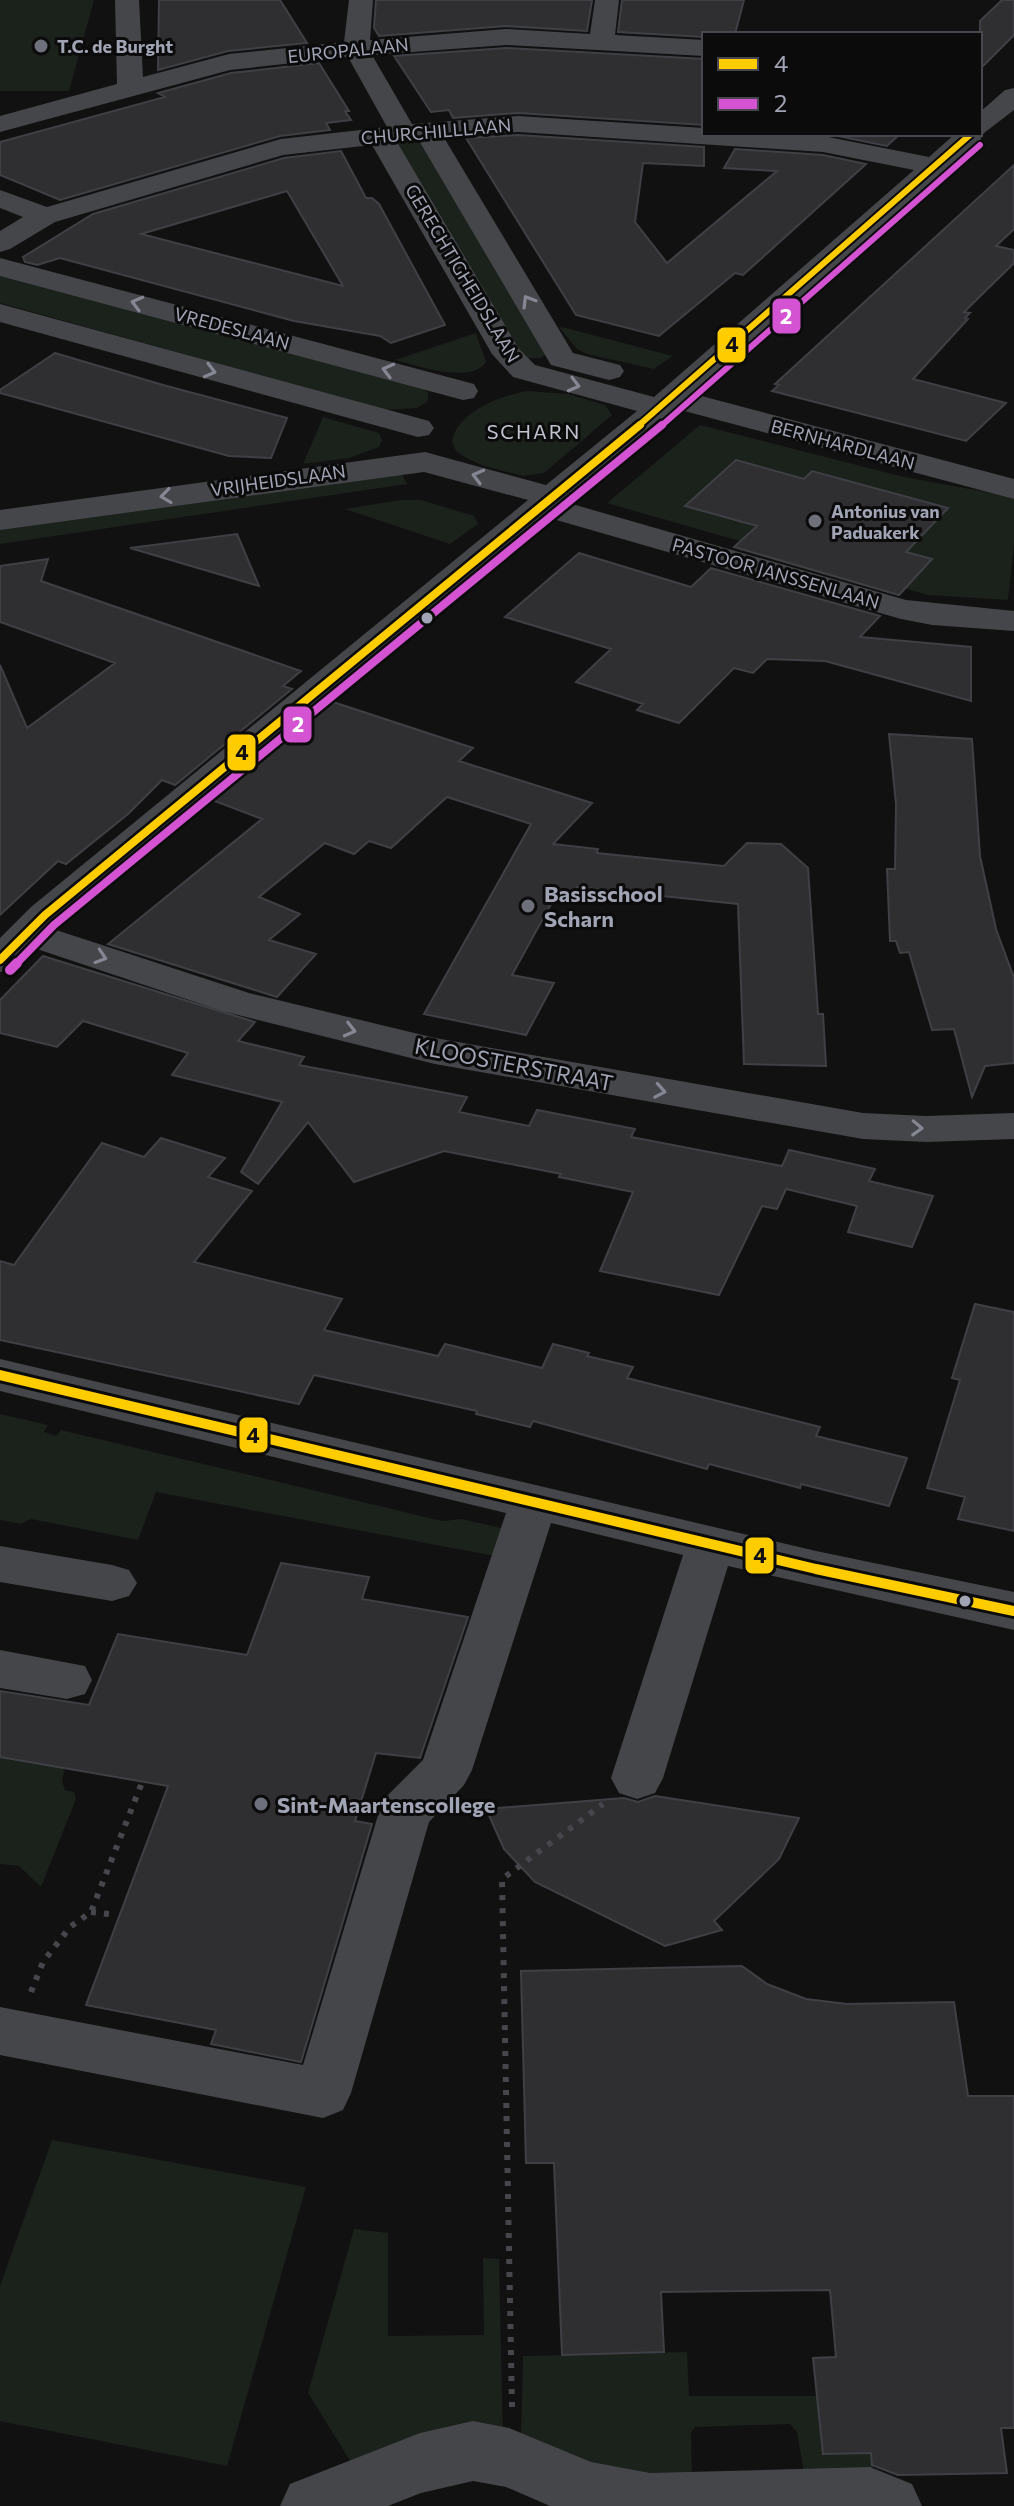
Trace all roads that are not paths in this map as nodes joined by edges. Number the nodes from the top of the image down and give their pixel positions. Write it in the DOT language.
graph roads {
  1 [pos="127,0"];
  2 [pos="361,0"];
  3 [pos="607,0"];
  4 [pos="601,42"];
  5 [pos="702,48"];
  6 [pos="356,49"];
  7 [pos="130,88"];
  8 [pos="1014,96"];
  9 [pos="0,124"];
  10 [pos="982,124"];
  11 [pos="403,132"];
  12 [pos="969,136"];
  13 [pos="935,166"];
  14 [pos="0,198"];
  15 [pos="45,216"];
  16 [pos="0,243"];
  17 [pos="0,267"];
  18 [pos="0,313"];
  19 [pos="562,359"];
  20 [pos="524,371"];
  21 [pos="463,391"];
  22 [pos="671,398"];
  23 [pos="418,428"];
  24 [pos="427,474"];
  25 [pos="1014,489"];
  26 [pos="540,507"];
  27 [pos="0,520"];
  28 [pos="0,548"];
  29 [pos="1014,621"];
  30 [pos="7,953"];
  31 [pos="1014,1126"];
  32 [pos="0,1375"];
  33 [pos="534,1501"];
  34 [pos="711,1544"];
  35 [pos="0,1564"];
  36 [pos="112,1583"];
  37 [pos="1014,1611"];
  38 [pos="0,1669"];
  39 [pos="67,1680"];
  40 [pos="637,1778"];
  41 [pos="6,2032"];
  42 [pos="312,2506"];
  43 [pos="890,2506"];
  1 -- 7 [label="street"];
  2 -- 6 [label="street"];
  3 -- 4 [label="street"];
  4 -- 5 [label="street, EUROPALAAN"];
  4 -- 6 [label="street, EUROPALAAN"];
  6 -- 7 [label="street, EUROPALAAN"];
  6 -- 11 [label="street, GERECHTIGHEIDSLAAN"];
  7 -- 9 [label="street, EUROPALAAN"];
  8 -- 10 [label="street"];
  11 -- 13 [label="street, CHURCHILLLAAN"];
  11 -- 15 [label="street, CHURCHILLLAAN"];
  19 -- 11 [label="street, GERECHTIGHEIDSLAAN, one-way"];
  11 -- 20 [label="street, GERECHTIGHEIDSLAAN"];
  12 -- 13 [label="street"];
  13 -- 22 [label="street"];
  14 -- 15 [label="street"];
  15 -- 16 [label="street, CHURCHILLLAAN"];
  21 -- 17 [label="street, VREDESLAAN, one-way"];
  18 -- 23 [label="street, one-way"];
  19 -- 20 [label="street"];
  19 -- 22 [label="street"];
  20 -- 21 [label="street"];
  20 -- 22 [label="street, GERECHTIGHEIDSLAAN, one-way"];
  21 -- 23 [label="street"];
  22 -- 25 [label="street, BERNHARDLAAN"];
  22 -- 26 [label="street"];
  23 -- 24 [label="street"];
  24 -- 26 [label="street, VRIJHEIDSLAAN"];
  24 -- 27 [label="street, VRIJHEIDSLAAN, one-way"];
  24 -- 28 [label="street, VRIJHEIDSLAAN"];
  26 -- 29 [label="street, PASTOOR JANSSENLAAN"];
  26 -- 30 [label="street"];
  30 -- 31 [label="street, KLOOSTERSTRAAT, one-way"];
  32 -- 33 [label="street"];
  33 -- 34 [label="street"];
  33 -- 41 [label="street"];
  34 -- 37 [label="street"];
  34 -- 40 [label="street"];
  35 -- 36 [label="street"];
  38 -- 39 [label="street"];
  42 -- 43 [label="street"];
}
